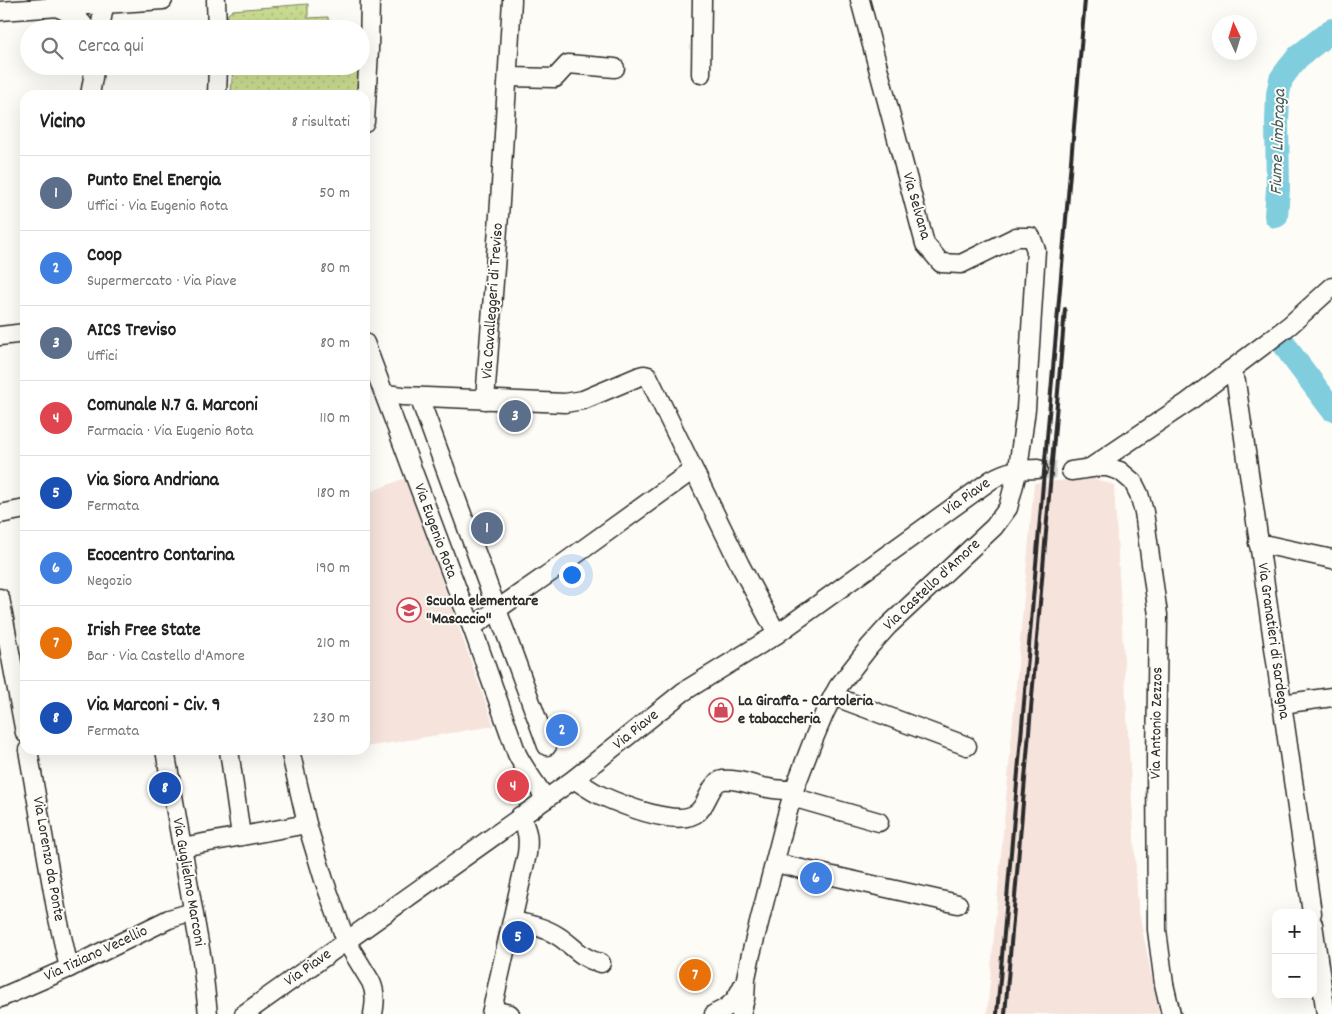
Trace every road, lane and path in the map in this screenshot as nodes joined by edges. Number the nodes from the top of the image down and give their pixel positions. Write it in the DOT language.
graph roads {
  1 [pos="163,0"];
  2 [pos="216,0"];
  3 [pos="370,0"];
  4 [pos="512,0"];
  5 [pos="702,0"];
  6 [pos="860,0"];
  7 [pos="105,2"];
  8 [pos="56,7"];
  9 [pos="0,11"];
  10 [pos="80,20"];
  11 [pos="102,20"];
  12 [pos="217,20"];
  13 [pos="368,20"];
  14 [pos="615,68"];
  15 [pos="701,74"];
  16 [pos="93,75"];
  17 [pos="218,75"];
  18 [pos="365,75"];
  19 [pos="508,77"];
  20 [pos="91,90"];
  21 [pos="217,90"];
  22 [pos="365,90"];
  23 [pos="1332,287"];
  24 [pos="20,334"];
  25 [pos="0,336"];
  26 [pos="370,356"];
  27 [pos="1230,370"];
  28 [pos="385,394"];
  29 [pos="419,397"];
  30 [pos="485,400"];
  31 [pos="1131,440"];
  32 [pos="1090,468"];
  33 [pos="1018,469"];
  34 [pos="1038,469"];
  35 [pos="693,470"];
  36 [pos="1071,471"];
  37 [pos="1134,482"];
  38 [pos="20,510"];
  39 [pos="0,514"];
  40 [pos="1258,543"];
  41 [pos="1332,559"];
  42 [pos="0,598"];
  43 [pos="497,611"];
  44 [pos="472,627"];
  45 [pos="777,634"];
  46 [pos="833,696"];
  47 [pos="1332,696"];
  48 [pos="1282,704"];
  49 [pos="20,706"];
  50 [pos="547,746"];
  51 [pos="967,746"];
  52 [pos="29,755"];
  53 [pos="166,755"];
  54 [pos="230,755"];
  55 [pos="291,755"];
  56 [pos="574,779"];
  57 [pos="793,794"];
  58 [pos="546,799"];
  59 [pos="520,816"];
  60 [pos="879,822"];
  61 [pos="307,824"];
  62 [pos="241,836"];
  63 [pos="182,847"];
  64 [pos="775,863"];
  65 [pos="958,904"];
  66 [pos="1311,909"];
  67 [pos="194,912"];
  68 [pos="513,921"];
  69 [pos="346,941"];
  70 [pos="1317,952"];
  71 [pos="601,963"];
  72 [pos="69,968"];
  73 [pos="746,978"];
  74 [pos="0,998"];
  75 [pos="492,1012"];
  76 [pos="208,1014"];
  77 [pos="244,1014"];
  78 [pos="373,1014"];
  79 [pos="510,1014"];
  80 [pos="714,1014"];
  81 [pos="741,1014"];
  82 [pos="1171,1014"];
  83 [pos="1326,1014"];
  1 -- 7 [label="street"];
  2 -- 12 [label="street"];
  3 -- 13 [label="street"];
  4 -- 19 [label="street, Via Cavalleggeri di Treviso"];
  5 -- 15 [label="street"];
  6 -- 33 [label="street, Via Selvana"];
  7 -- 8 [label="street"];
  7 -- 11 [label="street"];
  8 -- 9 [label="street"];
  8 -- 10 [label="street"];
  14 -- 19 [label="street"];
  16 -- 20 [label="street"];
  17 -- 21 [label="street"];
  18 -- 22 [label="street"];
  19 -- 30 [label="street, Via Cavalleggeri di Treviso"];
  23 -- 27 [label="street"];
  24 -- 25 [label="street"];
  26 -- 28 [label="street, Via Eugenio Rota"];
  27 -- 31 [label="street"];
  27 -- 40 [label="street, Via Granatieri di Sardegna"];
  28 -- 29 [label="street"];
  28 -- 44 [label="street, Via Eugenio Rota"];
  29 -- 30 [label="street"];
  29 -- 43 [label="street"];
  30 -- 35 [label="street, Via Cavalleggeri di Treviso"];
  31 -- 32 [label="street"];
  31 -- 37 [label="street, Via Antonio Zezzos"];
  32 -- 36 [label="street"];
  32 -- 37 [label="street"];
  33 -- 34 [label="street, Via Piave"];
  33 -- 45 [label="street, Via Piave"];
  33 -- 46 [label="street, Via Castello d'Amore"];
  35 -- 43 [label="street"];
  35 -- 45 [label="street, Via Cavalleggeri di Treviso"];
  37 -- 82 [label="street, Via Antonio Zezzos"];
  38 -- 39 [label="street"];
  40 -- 41 [label="street"];
  40 -- 48 [label="street, Via Granatieri di Sardegna"];
  42 -- 49 [label="street"];
  43 -- 44 [label="street"];
  43 -- 50 [label="street"];
  44 -- 58 [label="street, Via Eugenio Rota"];
  45 -- 56 [label="street, Via Piave"];
  46 -- 51 [label="street"];
  46 -- 57 [label="street, Via Castello d'Amore"];
  47 -- 48 [label="street"];
  48 -- 66 [label="street, Via Granatieri di Sardegna"];
  52 -- 72 [label="street, Via Lorenzo da Ponte"];
  53 -- 63 [label="street, Via Guglielmo Marconi"];
  54 -- 62 [label="street"];
  55 -- 61 [label="street"];
  56 -- 57 [label="street"];
  56 -- 58 [label="street, Via Piave"];
  57 -- 60 [label="street"];
  57 -- 64 [label="street, Via Castello d'Amore"];
  58 -- 59 [label="street, Via Piave"];
  59 -- 68 [label="street"];
  59 -- 69 [label="street, Via Piave"];
  61 -- 62 [label="street"];
  61 -- 69 [label="street"];
  62 -- 63 [label="street"];
  63 -- 67 [label="street, Via Guglielmo Marconi"];
  64 -- 65 [label="street"];
  64 -- 73 [label="street, Via Castello d'Amore"];
  67 -- 72 [label="street, Via Tiziano Vecellio"];
  67 -- 76 [label="street, Via Guglielmo Marconi"];
  68 -- 71 [label="street"];
  68 -- 75 [label="street"];
  69 -- 77 [label="street, Via Piave"];
  69 -- 78 [label="street"];
  70 -- 83 [label="street"];
  72 -- 74 [label="street, Via Tiziano Vecellio"];
  73 -- 80 [label="street, Via Castello d'Amore"];
  73 -- 81 [label="street, Via Castello d'Amore"];
  75 -- 79 [label="street"];
}
